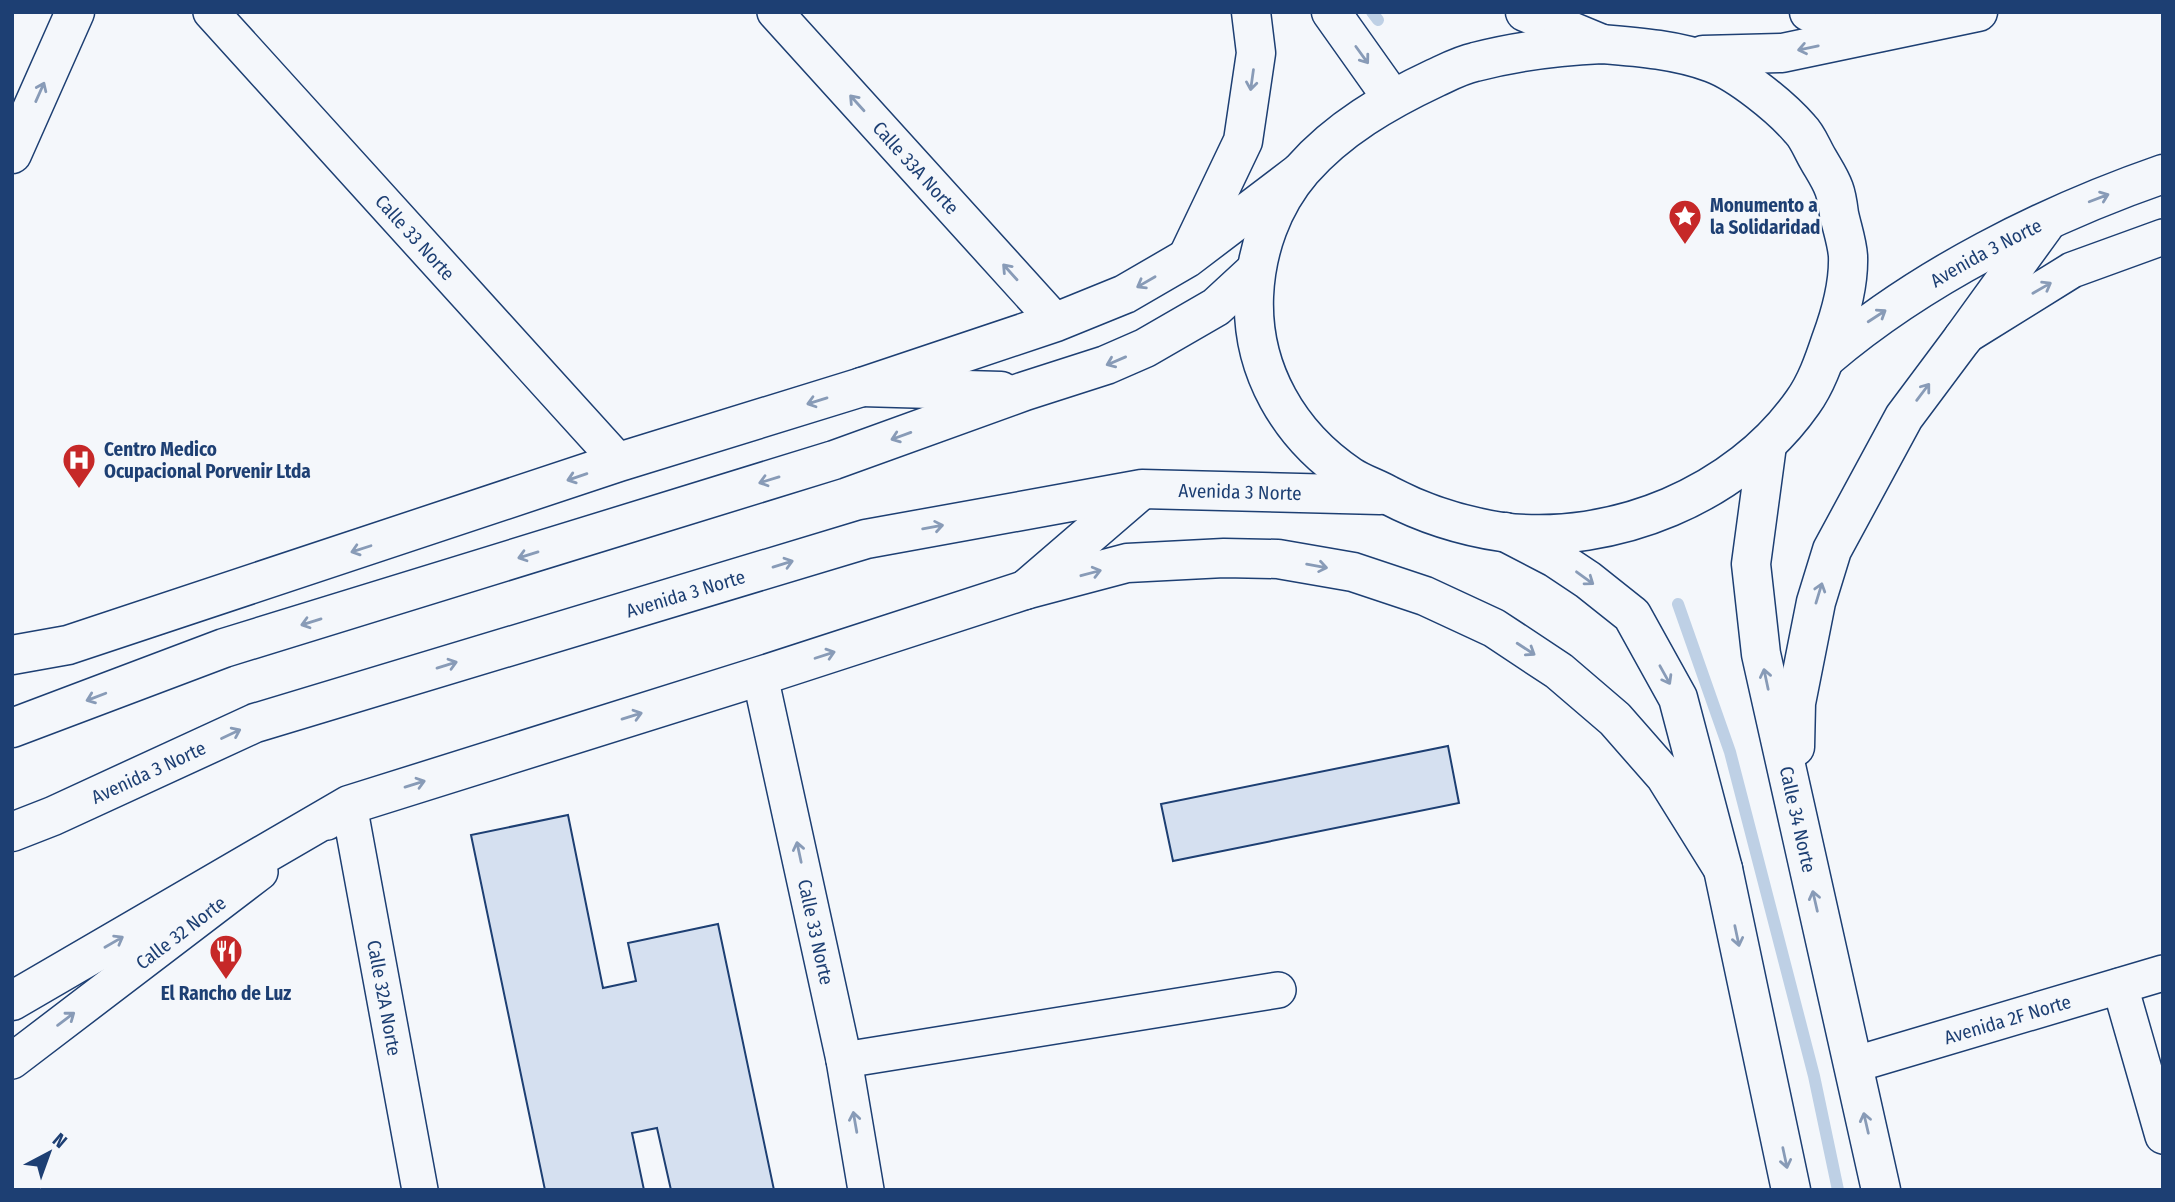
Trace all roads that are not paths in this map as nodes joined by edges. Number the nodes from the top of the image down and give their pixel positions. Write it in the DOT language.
graph roads {
  1 [pos="75,12"];
  2 [pos="211,12"];
  3 [pos="775,12"];
  4 [pos="1251,12"];
  5 [pos="1331,12"];
  6 [pos="1525,12"];
  7 [pos="1809,12"];
  8 [pos="1978,12"];
  9 [pos="1921,18"];
  10 [pos="1874,34"];
  11 [pos="1602,44"];
  12 [pos="1686,55"];
  13 [pos="1392,97"];
  14 [pos="12,154"];
  15 [pos="1301,172"];
  16 [pos="2163,174"];
  17 [pos="2049,219"];
  18 [pos="2163,237"];
  19 [pos="1187,258"];
  20 [pos="1255,271"];
  21 [pos="1056,322"];
  22 [pos="1964,338"];
  23 [pos="1824,359"];
  24 [pos="862,387"];
  25 [pos="1024,391"];
  26 [pos="1767,445"];
  27 [pos="620,462"];
  28 [pos="1142,489"];
  29 [pos="1389,495"];
  30 [pos="1505,532"];
  31 [pos="1025,590"];
  32 [pos="12,655"];
  33 [pos="760,676"];
  34 [pos="12,728"];
  35 [pos="349,805"];
  36 [pos="1793,805"];
  37 [pos="12,832"];
  38 [pos="1723,869"];
  39 [pos="2163,973"];
  40 [pos="2120,986"];
  41 [pos="1278,990"];
  42 [pos="12,1001"];
  43 [pos="844,1060"];
  44 [pos="12,1061"];
  45 [pos="1853,1065"];
  46 [pos="2163,1136"];
  47 [pos="420,1190"];
  48 [pos="866,1190"];
  49 [pos="1791,1190"];
  50 [pos="1881,1190"];
  14 -- 1 [label="main road, one-way"];
  2 -- 27 [label="street, Calle 33 Norte"];
  21 -- 3 [label="street, Calle 33A Norte, one-way"];
  4 -- 19 [label="main road, one-way"];
  5 -- 13 [label="main road, one-way"];
  6 -- 11 [label="main road"];
  7 -- 10 [label="main road"];
  8 -- 9 [label="main road"];
  9 -- 10 [label="main road"];
  10 -- 12 [label="main road, one-way"];
  11 -- 12 [label="main road"];
  11 -- 13 [label="main road"];
  12 -- 23 [label="main road"];
  13 -- 15 [label="main road"];
  15 -- 19 [label="main road"];
  15 -- 20 [label="main road"];
  17 -- 16 [label="main road, Avenida 3 Norte, one-way"];
  17 -- 22 [label="main road"];
  23 -- 17 [label="main road, Avenida 3 Norte, one-way"];
  22 -- 18 [label="street, one-way"];
  19 -- 21 [label="main road, one-way"];
  20 -- 25 [label="main road, one-way"];
  20 -- 29 [label="main road"];
  21 -- 24 [label="main road"];
  36 -- 22 [label="main road, one-way"];
  23 -- 26 [label="main road"];
  24 -- 25 [label="main road"];
  24 -- 27 [label="main road, one-way"];
  25 -- 34 [label="main road, one-way"];
  26 -- 30 [label="main road"];
  36 -- 26 [label="main road, Calle 34 Norte, one-way"];
  27 -- 32 [label="main road, one-way"];
  28 -- 29 [label="main road, Avenida 3 Norte"];
  28 -- 31 [label="main road"];
  37 -- 28 [label="main road, Avenida 3 Norte, one-way"];
  29 -- 30 [label="main road"];
  30 -- 38 [label="main road, one-way"];
  33 -- 31 [label="main road, one-way"];
  31 -- 38 [label="main road, one-way"];
  35 -- 33 [label="main road, one-way"];
  43 -- 33 [label="street, Calle 33 Norte, one-way"];
  42 -- 35 [label="main road, one-way"];
  44 -- 35 [label="street, Calle 32 Norte, one-way"];
  35 -- 47 [label="street, Calle 32A Norte"];
  45 -- 36 [label="main road, Calle 34 Norte, one-way"];
  38 -- 49 [label="main road, one-way"];
  39 -- 40 [label="street, Avenida 2F Norte"];
  40 -- 45 [label="street, Avenida 2F Norte"];
  40 -- 46 [label="street"];
  41 -- 43 [label="street"];
  48 -- 43 [label="street, Calle 33 Norte, one-way"];
  50 -- 45 [label="main road, Calle 34 Norte, one-way"];
}
